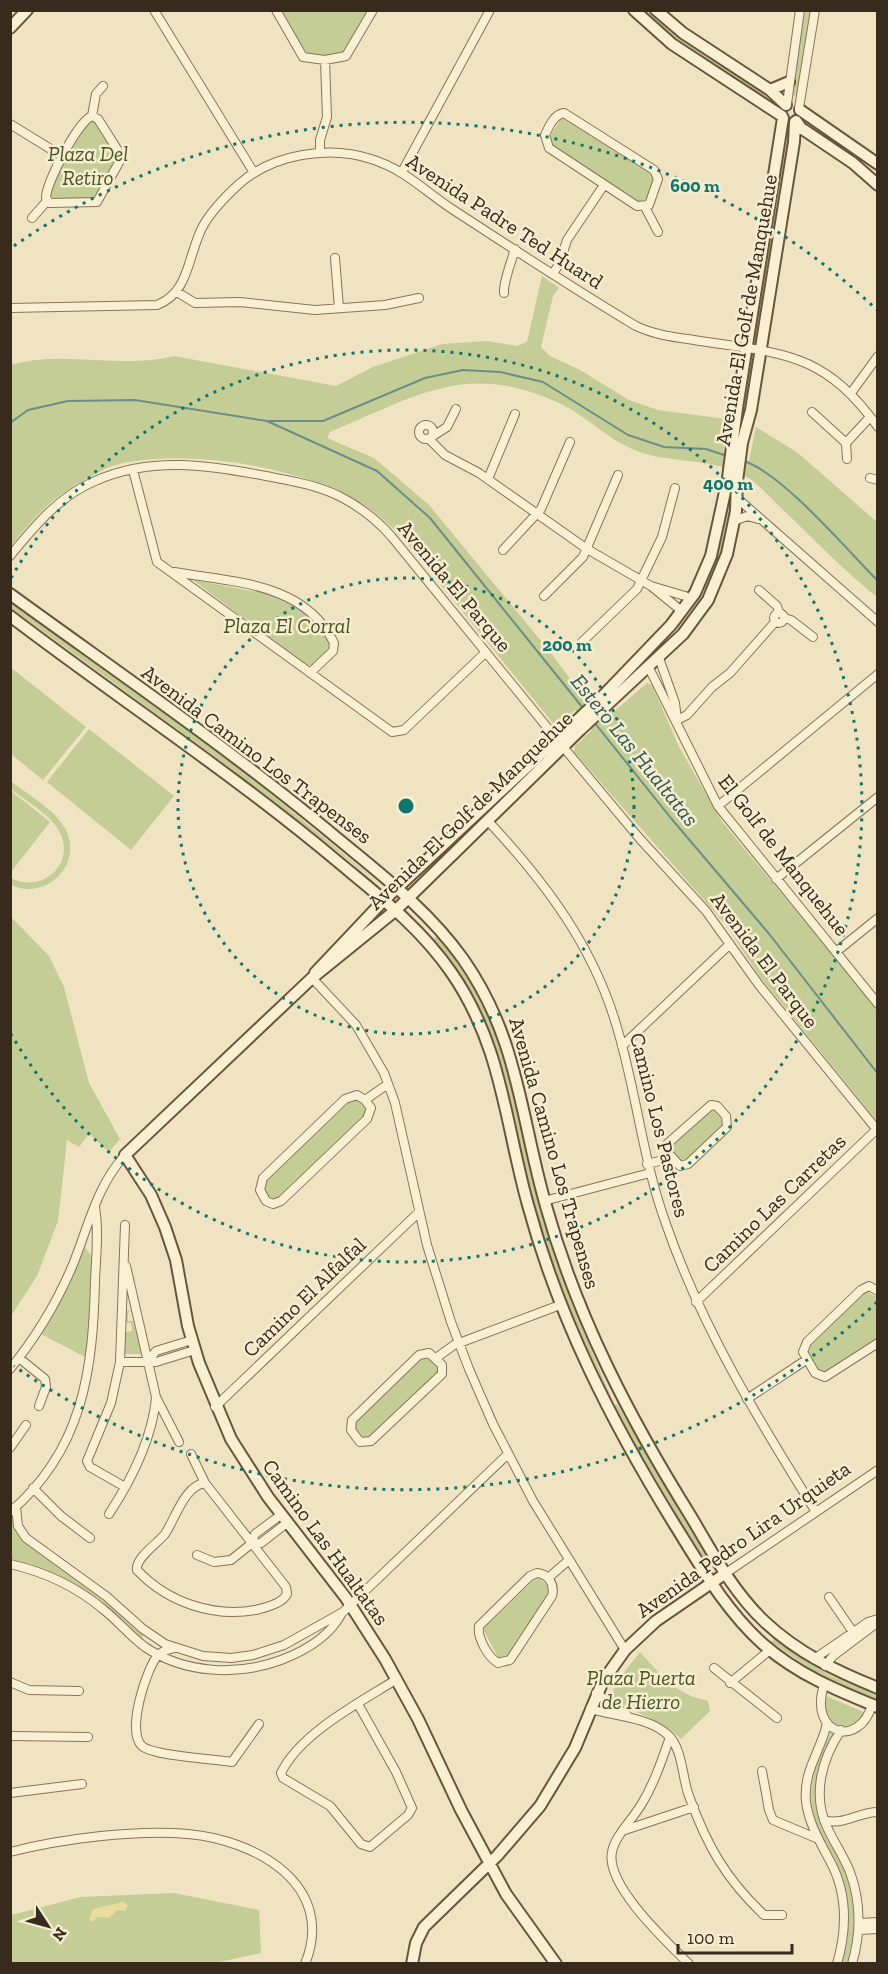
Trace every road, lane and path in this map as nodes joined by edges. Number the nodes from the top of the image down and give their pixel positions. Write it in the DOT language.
graph roads {
  1 [pos="27,10"];
  2 [pos="154,10"];
  3 [pos="276,10"];
  4 [pos="372,10"];
  5 [pos="490,10"];
  6 [pos="634,10"];
  7 [pos="656,10"];
  8 [pos="800,10"];
  9 [pos="815,10"];
  10 [pos="10,28"];
  11 [pos="325,60"];
  12 [pos="789,82"];
  13 [pos="103,86"];
  14 [pos="770,90"];
  15 [pos="787,104"];
  16 [pos="798,115"];
  17 [pos="92,116"];
  18 [pos="782,117"];
  19 [pos="10,124"];
  20 [pos="814,137"];
  21 [pos="794,142"];
  22 [pos="320,153"];
  23 [pos="62,156"];
  24 [pos="878,164"];
  25 [pos="402,172"];
  26 [pos="254,174"];
  27 [pos="604,185"];
  28 [pos="878,185"];
  29 [pos="47,201"];
  30 [pos="645,207"];
  31 [pos="32,218"];
  32 [pos="657,232"];
  33 [pos="515,249"];
  34 [pos="523,255"];
  35 [pos="335,258"];
  36 [pos="514,262"];
  37 [pos="553,274"];
  38 [pos="177,292"];
  39 [pos="504,293"];
  40 [pos="419,298"];
  41 [pos="10,308"];
  42 [pos="339,308"];
  43 [pos="746,348"];
  44 [pos="761,350"];
  45 [pos="878,356"];
  46 [pos="851,393"];
  47 [pos="456,409"];
  48 [pos="812,412"];
  49 [pos="515,414"];
  50 [pos="870,417"];
  51 [pos="878,428"];
  52 [pos="739,441"];
  53 [pos="570,442"];
  54 [pos="846,443"];
  55 [pos="847,459"];
  56 [pos="133,470"];
  57 [pos="618,475"];
  58 [pos="488,479"];
  59 [pos="733,480"];
  60 [pos="675,488"];
  61 [pos="737,498"];
  62 [pos="537,515"];
  63 [pos="759,519"];
  64 [pos="734,521"];
  65 [pos="587,549"];
  66 [pos="503,550"];
  67 [pos="10,556"];
  68 [pos="169,571"];
  69 [pos="640,580"];
  70 [pos="651,586"];
  71 [pos="759,590"];
  72 [pos="10,594"];
  73 [pos="690,595"];
  74 [pos="544,596"];
  75 [pos="701,612"];
  76 [pos="678,613"];
  77 [pos="781,615"];
  78 [pos="10,616"];
  79 [pos="878,622"];
  80 [pos="661,636"];
  81 [pos="813,637"];
  82 [pos="582,642"];
  83 [pos="486,652"];
  84 [pos="659,658"];
  85 [pos="649,668"];
  86 [pos="310,673"];
  87 [pos="878,674"];
  88 [pos="602,704"];
  89 [pos="677,720"];
  90 [pos="577,727"];
  91 [pos="556,739"];
  92 [pos="564,748"];
  93 [pos="878,796"];
  94 [pos="718,806"];
  95 [pos="488,821"];
  96 [pos="776,879"];
  97 [pos="397,888"];
  98 [pos="409,898"];
  99 [pos="384,900"];
  100 [pos="396,910"];
  101 [pos="878,918"];
  102 [pos="442,931"];
  103 [pos="429,943"];
  104 [pos="730,944"];
  105 [pos="836,952"];
  106 [pos="312,978"];
  107 [pos="878,1004"];
  108 [pos="622,1046"];
  109 [pos="388,1084"];
  110 [pos="365,1100"];
  111 [pos="877,1131"];
  112 [pos="125,1155"];
  113 [pos="672,1158"];
  114 [pos="647,1164"];
  115 [pos="650,1173"];
  116 [pos="544,1201"];
  117 [pos="95,1207"];
  118 [pos="418,1214"];
  119 [pos="124,1225"];
  120 [pos="124,1263"];
  121 [pos="878,1290"];
  122 [pos="696,1302"];
  123 [pos="560,1305"];
  124 [pos="459,1343"];
  125 [pos="878,1343"];
  126 [pos="193,1345"];
  127 [pos="19,1358"];
  128 [pos="436,1358"];
  129 [pos="806,1360"];
  130 [pos="148,1361"];
  131 [pos="120,1362"];
  132 [pos="10,1369"];
  133 [pos="156,1397"];
  134 [pos="620,1397"];
  135 [pos="603,1399"];
  136 [pos="747,1399"];
  137 [pos="39,1406"];
  138 [pos="215,1407"];
  139 [pos="26,1425"];
  140 [pos="179,1442"];
  141 [pos="10,1448"];
  142 [pos="191,1454"];
  143 [pos="508,1454"];
  144 [pos="878,1470"];
  145 [pos="205,1484"];
  146 [pos="125,1487"];
  147 [pos="33,1488"];
  148 [pos="13,1509"];
  149 [pos="816,1512"];
  150 [pos="109,1514"];
  151 [pos="285,1518"];
  152 [pos="90,1538"];
  153 [pos="251,1544"];
  154 [pos="197,1555"];
  155 [pos="569,1560"];
  156 [pos="10,1564"];
  157 [pos="726,1573"];
  158 [pos="548,1578"];
  159 [pos="711,1583"];
  160 [pos="829,1598"];
  161 [pos="347,1608"];
  162 [pos="878,1621"];
  163 [pos="855,1635"];
  164 [pos="175,1648"];
  165 [pos="625,1650"];
  166 [pos="770,1650"];
  167 [pos="159,1654"];
  168 [pos="814,1659"];
  169 [pos="825,1666"];
  170 [pos="714,1668"];
  171 [pos="397,1679"];
  172 [pos="10,1682"];
  173 [pos="730,1683"];
  174 [pos="824,1685"];
  175 [pos="878,1688"];
  176 [pos="79,1691"];
  177 [pos="596,1694"];
  178 [pos="358,1704"];
  179 [pos="875,1706"];
  180 [pos="590,1709"];
  181 [pos="631,1718"];
  182 [pos="777,1718"];
  183 [pos="827,1723"];
  184 [pos="259,1724"];
  185 [pos="841,1730"];
  186 [pos="10,1736"];
  187 [pos="88,1737"];
  188 [pos="670,1737"];
  189 [pos="762,1771"];
  190 [pos="82,1784"];
  191 [pos="10,1793"];
  192 [pos="694,1807"];
  193 [pos="878,1812"];
  194 [pos="808,1814"];
  195 [pos="824,1820"];
  196 [pos="841,1822"];
  197 [pos="800,1829"];
  198 [pos="625,1830"];
  199 [pos="832,1837"];
  200 [pos="818,1839"];
  201 [pos="10,1852"];
  202 [pos="489,1864"];
  203 [pos="782,1916"];
  204 [pos="878,1922"];
  205 [pos="859,1927"];
  206 [pos="878,1929"];
  207 [pos="305,1964"];
  208 [pos="412,1964"];
  209 [pos="556,1964"];
  210 [pos="689,1964"];
  211 [pos="837,1964"];
  212 [pos="852,1964"];
  1 -- 10 [label="main road"];
  2 -- 26 [label="street"];
  3 -- 11 [label="street"];
  4 -- 11 [label="street"];
  5 -- 25 [label="street"];
  6 -- 18 [label="main road"];
  7 -- 14 [label="main road"];
  8 -- 12 [label="street"];
  9 -- 16 [label="street, Avenida El Golf de Manquehue"];
  11 -- 22 [label="street"];
  12 -- 14 [label="main road"];
  12 -- 15 [label="street"];
  13 -- 17 [label="street"];
  14 -- 15 [label="main road"];
  15 -- 16 [label="main road"];
  15 -- 18 [label="main road, Avenida El Golf de Manquehue"];
  16 -- 18 [label="main road"];
  16 -- 20 [label="main road"];
  16 -- 21 [label="main road, Avenida El Golf de Manquehue"];
  16 -- 24 [label="main road"];
  17 -- 23 [label="street"];
  17 -- 29 [label="street"];
  18 -- 43 [label="main road, Avenida El Golf de Manquehue"];
  19 -- 23 [label="street"];
  20 -- 21 [label="main road"];
  20 -- 28 [label="main road"];
  21 -- 44 [label="main road, Avenida El Golf de Manquehue"];
  22 -- 25 [label="street, Avenida Padre Ted Huard"];
  22 -- 26 [label="street, Avenida Padre Ted Huard"];
  23 -- 29 [label="street"];
  25 -- 33 [label="street, Avenida Padre Ted Huard"];
  26 -- 38 [label="street, Avenida Padre Ted Huard"];
  27 -- 30 [label="street"];
  27 -- 30 [label="street"];
  27 -- 37 [label="street"];
  29 -- 31 [label="street"];
  30 -- 32 [label="street"];
  33 -- 34 [label="street, Avenida Padre Ted Huard"];
  33 -- 36 [label="street"];
  34 -- 36 [label="street"];
  34 -- 37 [label="street, Avenida Padre Ted Huard"];
  35 -- 42 [label="street"];
  36 -- 39 [label="street"];
  37 -- 43 [label="street, Avenida Padre Ted Huard"];
  38 -- 41 [label="street"];
  38 -- 42 [label="street"];
  40 -- 42 [label="street"];
  43 -- 44 [label="street, Avenida Padre Ted Huard"];
  43 -- 52 [label="main road, Avenida El Golf de Manquehue"];
  44 -- 46 [label="street, Avenida Padre Ted Huard"];
  44 -- 52 [label="main road, Avenida El Golf de Manquehue"];
  45 -- 46 [label="street"];
  46 -- 50 [label="street, Avenida Padre Ted Huard"];
  47 -- 58 [label="street"];
  48 -- 54 [label="street"];
  49 -- 58 [label="street"];
  50 -- 51 [label="street, Avenida Padre Ted Huard"];
  50 -- 54 [label="street"];
  52 -- 59 [label="main road, Avenida El Golf de Manquehue"];
  53 -- 62 [label="street"];
  54 -- 55 [label="street"];
  56 -- 67 [label="street, Avenida El Parque"];
  56 -- 68 [label="street"];
  56 -- 83 [label="street, Avenida El Parque"];
  57 -- 65 [label="street"];
  58 -- 62 [label="street"];
  59 -- 61 [label="main road, Avenida El Golf de Manquehue"];
  59 -- 73 [label="main road, Avenida El Golf de Manquehue"];
  60 -- 69 [label="street"];
  61 -- 63 [label="street"];
  61 -- 64 [label="main road, Avenida El Golf de Manquehue"];
  62 -- 65 [label="street"];
  62 -- 66 [label="street"];
  63 -- 64 [label="street"];
  63 -- 79 [label="street"];
  64 -- 75 [label="main road, Avenida El Golf de Manquehue"];
  65 -- 69 [label="street"];
  65 -- 74 [label="street"];
  68 -- 86 [label="street"];
  68 -- 86 [label="street"];
  69 -- 70 [label="street"];
  69 -- 82 [label="street"];
  70 -- 73 [label="street"];
  70 -- 76 [label="street"];
  71 -- 77 [label="street"];
  72 -- 97 [label="main road, Avenida Camino Los Trapenses"];
  73 -- 75 [label="main road"];
  73 -- 76 [label="main road, Avenida El Golf de Manquehue"];
  75 -- 84 [label="main road, Avenida El Golf de Manquehue"];
  76 -- 80 [label="main road, Avenida El Golf de Manquehue"];
  77 -- 81 [label="street"];
  77 -- 89 [label="street"];
  78 -- 99 [label="main road, Avenida Camino Los Trapenses"];
  80 -- 85 [label="main road"];
  80 -- 88 [label="main road, Avenida El Golf de Manquehue"];
  83 -- 86 [label="street"];
  83 -- 91 [label="street, Avenida El Parque"];
  84 -- 85 [label="main road, Avenida El Golf de Manquehue"];
  84 -- 89 [label="street, El Golf de Manquehue"];
  85 -- 88 [label="main road, Avenida El Golf de Manquehue"];
  85 -- 89 [label="street, El Golf de Manquehue"];
  87 -- 94 [label="street"];
  88 -- 90 [label="main road, Avenida El Golf de Manquehue"];
  89 -- 94 [label="street, El Golf de Manquehue"];
  90 -- 91 [label="main road, Avenida El Golf de Manquehue"];
  90 -- 92 [label="main road, Avenida El Golf de Manquehue"];
  91 -- 92 [label="street, Avenida El Parque"];
  91 -- 97 [label="main road, Avenida El Golf de Manquehue"];
  92 -- 95 [label="main road, Avenida El Golf de Manquehue"];
  92 -- 104 [label="street, Avenida El Parque"];
  93 -- 96 [label="street"];
  94 -- 96 [label="street, El Golf de Manquehue"];
  95 -- 98 [label="main road, Avenida El Golf de Manquehue"];
  95 -- 108 [label="street, Camino Los Pastores"];
  96 -- 105 [label="street, El Golf de Manquehue"];
  97 -- 98 [label="main road, Avenida Camino Los Trapenses"];
  97 -- 99 [label="main road, Avenida El Golf de Manquehue"];
  98 -- 100 [label="main road, Avenida El Golf de Manquehue"];
  98 -- 102 [label="main road, Avenida Camino Los Trapenses"];
  99 -- 100 [label="main road, Avenida Camino Los Trapenses"];
  99 -- 106 [label="main road, Avenida El Golf de Manquehue"];
  100 -- 103 [label="main road, Avenida Camino Los Trapenses"];
  100 -- 106 [label="main road, Avenida El Golf de Manquehue"];
  101 -- 105 [label="street"];
  102 -- 103 [label="main road"];
  102 -- 116 [label="main road, Avenida Camino Los Trapenses"];
  103 -- 123 [label="main road, Avenida Camino Los Trapenses"];
  104 -- 108 [label="street"];
  104 -- 111 [label="street, Avenida El Parque"];
  105 -- 107 [label="street, El Golf de Manquehue"];
  106 -- 109 [label="street"];
  106 -- 112 [label="main road, Avenida El Golf de Manquehue"];
  108 -- 114 [label="street, Camino Los Pastores"];
  109 -- 110 [label="street"];
  109 -- 118 [label="street"];
  110 -- 110 [label="street"];
  111 -- 122 [label="street, Camino Las Carretas"];
  112 -- 117 [label="street, Avenida El Golf de Manquehue"];
  112 -- 126 [label="main road, Camino Las Hualtatas"];
  113 -- 113 [label="street"];
  113 -- 114 [label="street"];
  114 -- 115 [label="street, Camino Los Pastores"];
  115 -- 116 [label="street"];
  115 -- 122 [label="street, Camino Los Pastores"];
  116 -- 134 [label="main road, Avenida Camino Los Trapenses"];
  117 -- 127 [label="street, Avenida El Golf de Manquehue"];
  117 -- 147 [label="street, Avenida El Golf de Manquehue"];
  118 -- 124 [label="street"];
  118 -- 138 [label="street, Camino El Alfalfal"];
  119 -- 120 [label="street"];
  120 -- 130 [label="street"];
  120 -- 131 [label="street"];
  121 -- 129 [label="street"];
  122 -- 136 [label="street, Camino Los Pastores"];
  123 -- 124 [label="street"];
  123 -- 135 [label="main road, Avenida Camino Los Trapenses"];
  124 -- 128 [label="street"];
  124 -- 143 [label="street"];
  125 -- 129 [label="street"];
  126 -- 130 [label="street"];
  126 -- 138 [label="main road, Camino Las Hualtatas"];
  127 -- 132 [label="street, Avenida El Golf de Manquehue"];
  127 -- 137 [label="street"];
  128 -- 128 [label="street"];
  129 -- 136 [label="street"];
  130 -- 131 [label="street"];
  130 -- 133 [label="street"];
  131 -- 146 [label="street"];
  133 -- 140 [label="street"];
  133 -- 146 [label="street"];
  134 -- 135 [label="main road"];
  134 -- 157 [label="main road, Avenida Camino Los Trapenses"];
  135 -- 159 [label="main road, Avenida Camino Los Trapenses"];
  136 -- 149 [label="street, Camino Los Pastores"];
  138 -- 151 [label="main road, Camino Las Hualtatas"];
  139 -- 141 [label="street"];
  142 -- 145 [label="street"];
  143 -- 155 [label="street"];
  143 -- 161 [label="street"];
  144 -- 149 [label="street, Avenida Pedro Lira Urquieta"];
  145 -- 153 [label="street"];
  145 -- 153 [label="street"];
  146 -- 150 [label="street"];
  147 -- 148 [label="street, Avenida El Golf de Manquehue"];
  147 -- 152 [label="street"];
  148 -- 164 [label="street"];
  149 -- 157 [label="street, Avenida Pedro Lira Urquieta"];
  151 -- 153 [label="street"];
  151 -- 161 [label="main road, Camino Las Hualtatas"];
  153 -- 154 [label="street"];
  155 -- 158 [label="street"];
  155 -- 165 [label="street"];
  156 -- 167 [label="street"];
  157 -- 159 [label="main road, Avenida Pedro Lira Urquieta"];
  157 -- 168 [label="main road, Avenida Camino Los Trapenses"];
  158 -- 158 [label="street"];
  159 -- 165 [label="main road, Avenida Pedro Lira Urquieta"];
  159 -- 166 [label="main road, Avenida Camino Los Trapenses"];
  160 -- 163 [label="street"];
  161 -- 164 [label="street"];
  161 -- 167 [label="street"];
  161 -- 171 [label="main road, Camino Las Hualtatas"];
  162 -- 163 [label="street"];
  163 -- 168 [label="street"];
  163 -- 169 [label="street"];
  164 -- 167 [label="street"];
  165 -- 177 [label="main road, Avenida Pedro Lira Urquieta"];
  166 -- 173 [label="street"];
  166 -- 174 [label="main road, Avenida Camino Los Trapenses"];
  167 -- 184 [label="street"];
  168 -- 169 [label="main road, Avenida Camino Los Trapenses"];
  169 -- 175 [label="main road, Avenida Camino Los Trapenses"];
  170 -- 173 [label="street"];
  171 -- 178 [label="street"];
  171 -- 202 [label="main road, Camino Las Hualtatas"];
  172 -- 176 [label="street"];
  173 -- 182 [label="street"];
  174 -- 179 [label="main road, Avenida Camino Los Trapenses"];
  174 -- 183 [label="street"];
  177 -- 180 [label="main road, Avenida Pedro Lira Urquieta"];
  177 -- 181 [label="street"];
  178 -- 178 [label="street"];
  179 -- 185 [label="street"];
  180 -- 181 [label="street"];
  180 -- 202 [label="main road, Avenida Pedro Lira Urquieta"];
  181 -- 188 [label="street"];
  183 -- 185 [label="street"];
  183 -- 194 [label="street"];
  185 -- 195 [label="street"];
  186 -- 187 [label="street"];
  188 -- 192 [label="street"];
  188 -- 198 [label="street"];
  189 -- 197 [label="street"];
  190 -- 191 [label="street"];
  192 -- 198 [label="street"];
  192 -- 203 [label="street"];
  193 -- 196 [label="street"];
  194 -- 197 [label="street"];
  194 -- 200 [label="street"];
  195 -- 196 [label="street"];
  195 -- 199 [label="street"];
  196 -- 199 [label="street"];
  197 -- 200 [label="street"];
  198 -- 210 [label="street"];
  199 -- 205 [label="street"];
  200 -- 211 [label="street"];
  201 -- 207 [label="street"];
  202 -- 208 [label="main road, Avenida Pedro Lira Urquieta"];
  202 -- 209 [label="main road, Camino Las Hualtatas"];
  204 -- 205 [label="street"];
  205 -- 206 [label="street"];
  205 -- 212 [label="street"];
}
